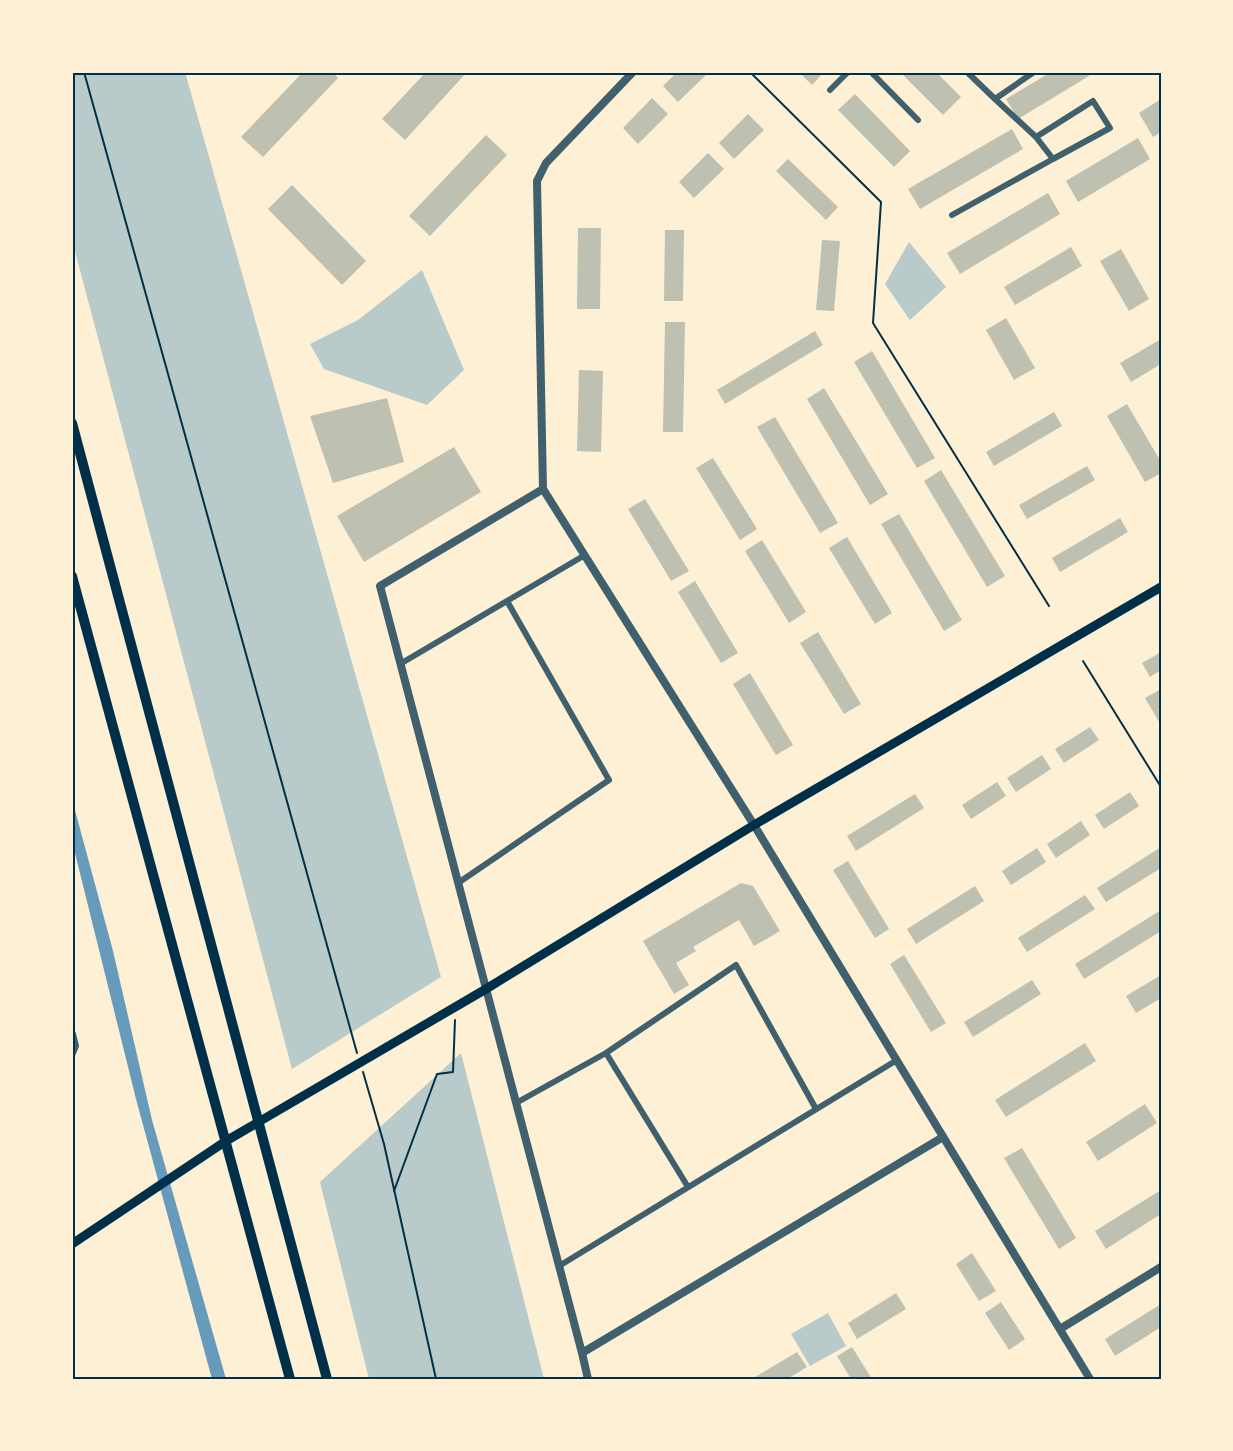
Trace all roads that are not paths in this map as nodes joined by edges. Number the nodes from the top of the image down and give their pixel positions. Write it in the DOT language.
graph roads {
  1 [pos="633,72"];
  2 [pos="848,72"];
  3 [pos="871,72"];
  4 [pos="967,72"];
  5 [pos="1034,72"];
  6 [pos="830,90"];
  7 [pos="995,99"];
  8 [pos="918,120"];
  9 [pos="1036,136"];
  10 [pos="1053,159"];
  11 [pos="952,215"];
  12 [pos="72,423"];
  13 [pos="543,489"];
  14 [pos="585,555"];
  15 [pos="72,576"];
  16 [pos="1161,587"];
  17 [pos="507,601"];
  18 [pos="400,664"];
  19 [pos="754,825"];
  20 [pos="458,883"];
  21 [pos="486,989"];
  22 [pos="72,1034"];
  23 [pos="72,1053"];
  24 [pos="606,1053"];
  25 [pos="897,1060"];
  26 [pos="516,1103"];
  27 [pos="816,1109"];
  28 [pos="259,1122"];
  29 [pos="944,1137"];
  30 [pos="226,1141"];
  31 [pos="688,1187"];
  32 [pos="72,1244"];
  33 [pos="559,1266"];
  34 [pos="1161,1267"];
  35 [pos="1060,1329"];
  36 [pos="582,1353"];
  37 [pos="290,1379"];
  38 [pos="327,1379"];
  39 [pos="588,1379"];
  40 [pos="1090,1379"];
  1 -- 13 [label="street"];
  2 -- 6 [label="street"];
  3 -- 8 [label="street"];
  4 -- 7 [label="street"];
  5 -- 7 [label="street"];
  7 -- 9 [label="street"];
  9 -- 10 [label="street"];
  9 -- 10 [label="street"];
  10 -- 11 [label="street"];
  12 -- 28 [label="main road"];
  13 -- 14 [label="street"];
  13 -- 18 [label="street"];
  14 -- 17 [label="street"];
  14 -- 19 [label="street"];
  15 -- 30 [label="main road"];
  16 -- 19 [label="main road"];
  17 -- 18 [label="street"];
  17 -- 20 [label="street"];
  18 -- 20 [label="street"];
  19 -- 21 [label="main road"];
  19 -- 25 [label="street"];
  20 -- 21 [label="street"];
  21 -- 26 [label="street"];
  21 -- 28 [label="main road"];
  22 -- 23 [label="street"];
  24 -- 26 [label="street"];
  24 -- 27 [label="street"];
  24 -- 31 [label="street"];
  25 -- 27 [label="street"];
  25 -- 29 [label="street"];
  26 -- 33 [label="street"];
  27 -- 31 [label="street"];
  28 -- 30 [label="main road"];
  28 -- 38 [label="main road"];
  29 -- 35 [label="street"];
  29 -- 36 [label="street"];
  30 -- 32 [label="main road"];
  30 -- 37 [label="main road"];
  31 -- 33 [label="street"];
  33 -- 36 [label="street"];
  34 -- 35 [label="street"];
  35 -- 40 [label="street"];
  36 -- 39 [label="street"];
}
